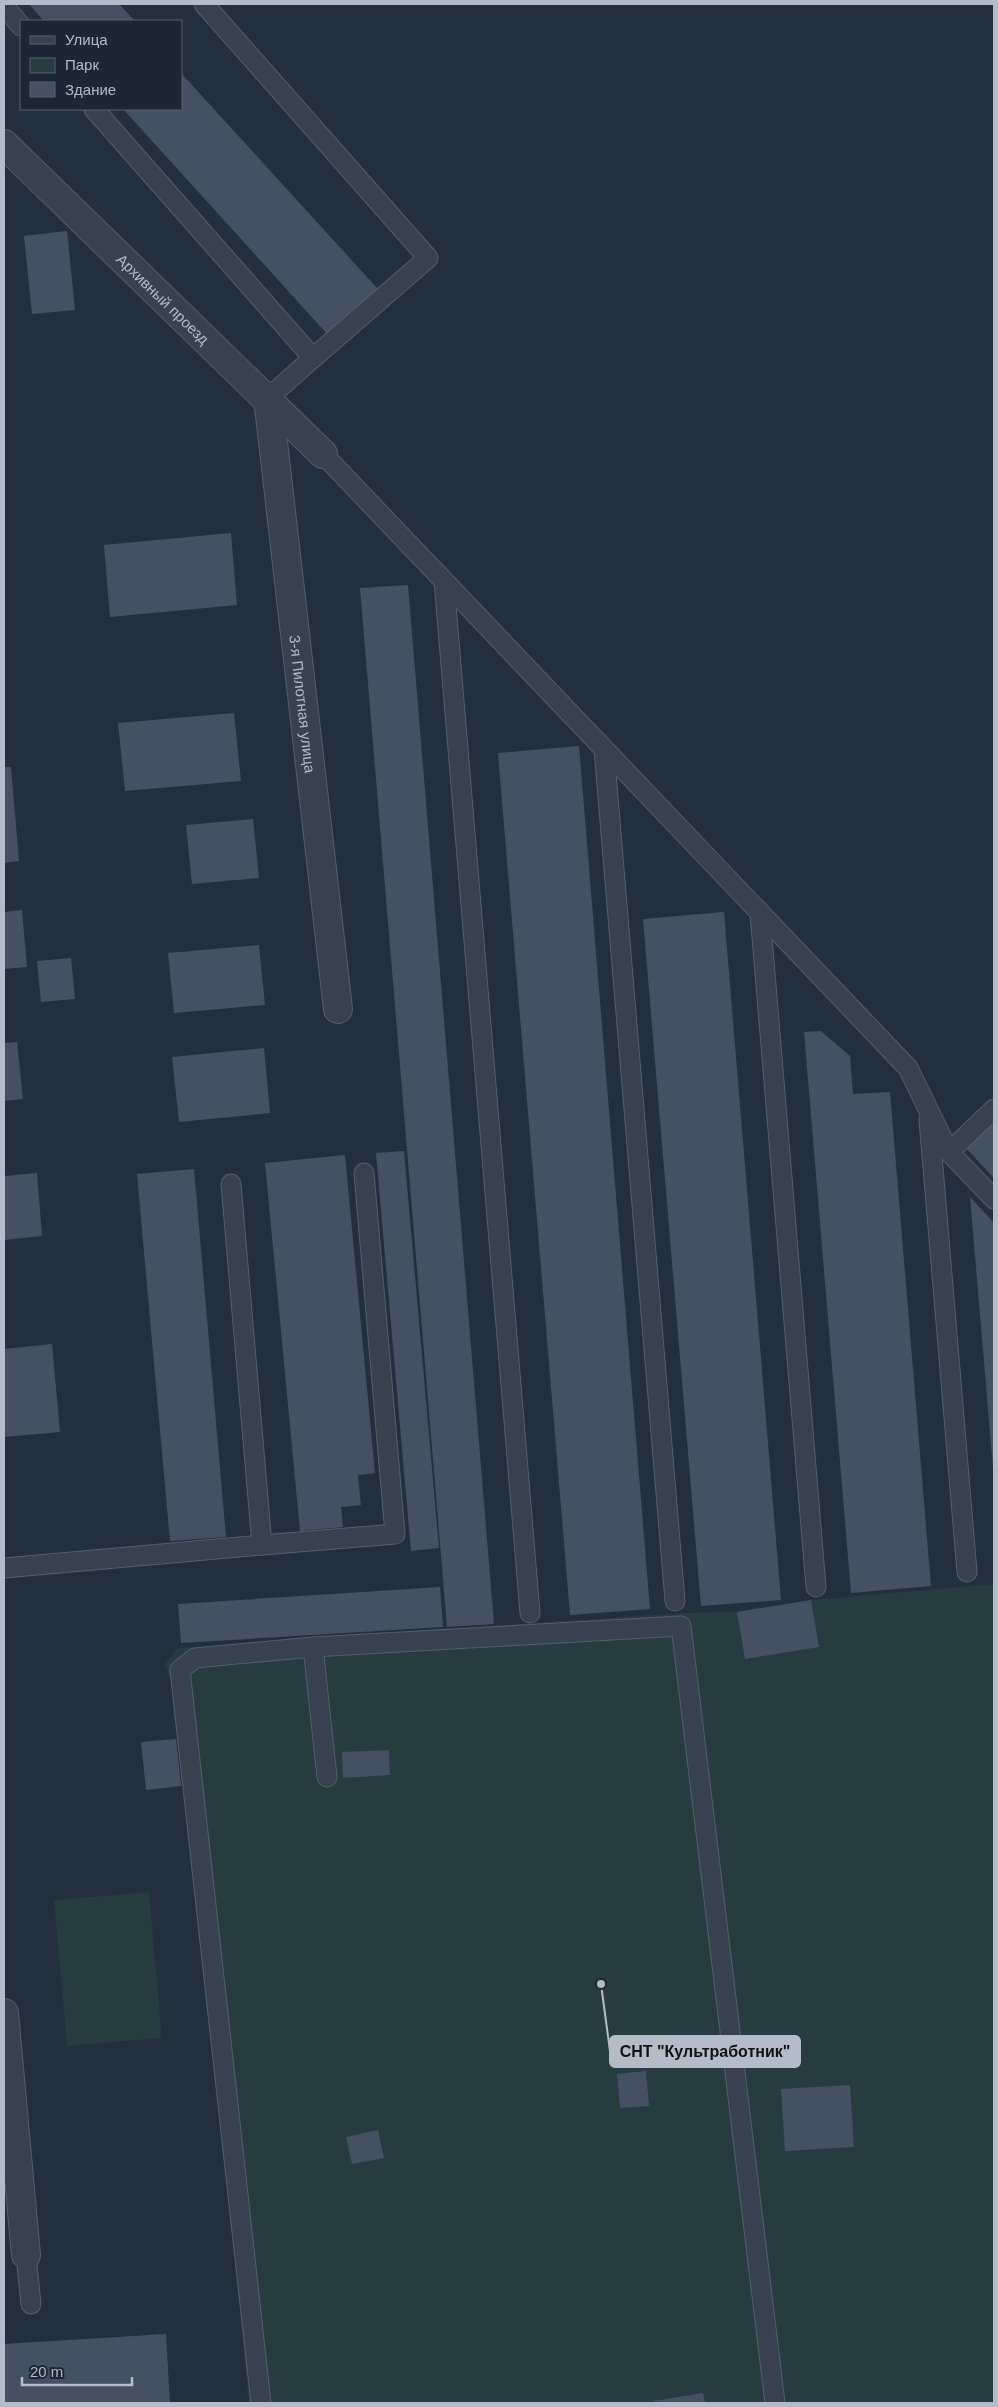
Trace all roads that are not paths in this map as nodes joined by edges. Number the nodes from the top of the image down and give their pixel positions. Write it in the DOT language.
graph roads {
  1 [pos="204,4"];
  2 [pos="4,6"];
  3 [pos="20,25"];
  4 [pos="95,110"];
  5 [pos="4,144"];
  6 [pos="313,358"];
  7 [pos="268,398"];
  8 [pos="323,454"];
  9 [pos="444,581"];
  10 [pos="604,749"];
  11 [pos="760,912"];
  12 [pos="338,1009"];
  13 [pos="928,1109"];
  14 [pos="994,1109"];
  15 [pos="949,1152"];
  16 [pos="364,1173"];
  17 [pos="231,1184"];
  18 [pos="994,1199"];
  19 [pos="262,1545"];
  20 [pos="4,1568"];
  21 [pos="967,1572"];
  22 [pos="816,1588"];
  23 [pos="675,1601"];
  24 [pos="530,1613"];
  25 [pos="313,1646"];
  26 [pos="327,1776"];
  27 [pos="4,2013"];
  28 [pos="26,2255"];
  29 [pos="31,2304"];
  30 [pos="261,2403"];
  31 [pos="775,2403"];
  1 -- 6 [label="lane"];
  2 -- 3 [label="lane"];
  4 -- 6 [label="lane"];
  5 -- 7 [label="street, Архивный проезд"];
  6 -- 7 [label="lane"];
  7 -- 8 [label="street, Архивный проезд"];
  7 -- 12 [label="street, 3-я Пилотная улица"];
  8 -- 9 [label="lane"];
  9 -- 10 [label="lane"];
  9 -- 24 [label="lane"];
  10 -- 11 [label="lane"];
  10 -- 23 [label="lane"];
  11 -- 13 [label="lane"];
  11 -- 22 [label="lane"];
  13 -- 15 [label="lane"];
  13 -- 21 [label="lane"];
  14 -- 15 [label="lane"];
  15 -- 18 [label="lane"];
  16 -- 19 [label="lane"];
  17 -- 19 [label="lane"];
  19 -- 20 [label="lane"];
  25 -- 26 [label="lane"];
  25 -- 30 [label="lane"];
  25 -- 31 [label="lane"];
  27 -- 28 [label="street"];
  28 -- 29 [label="lane"];
}
